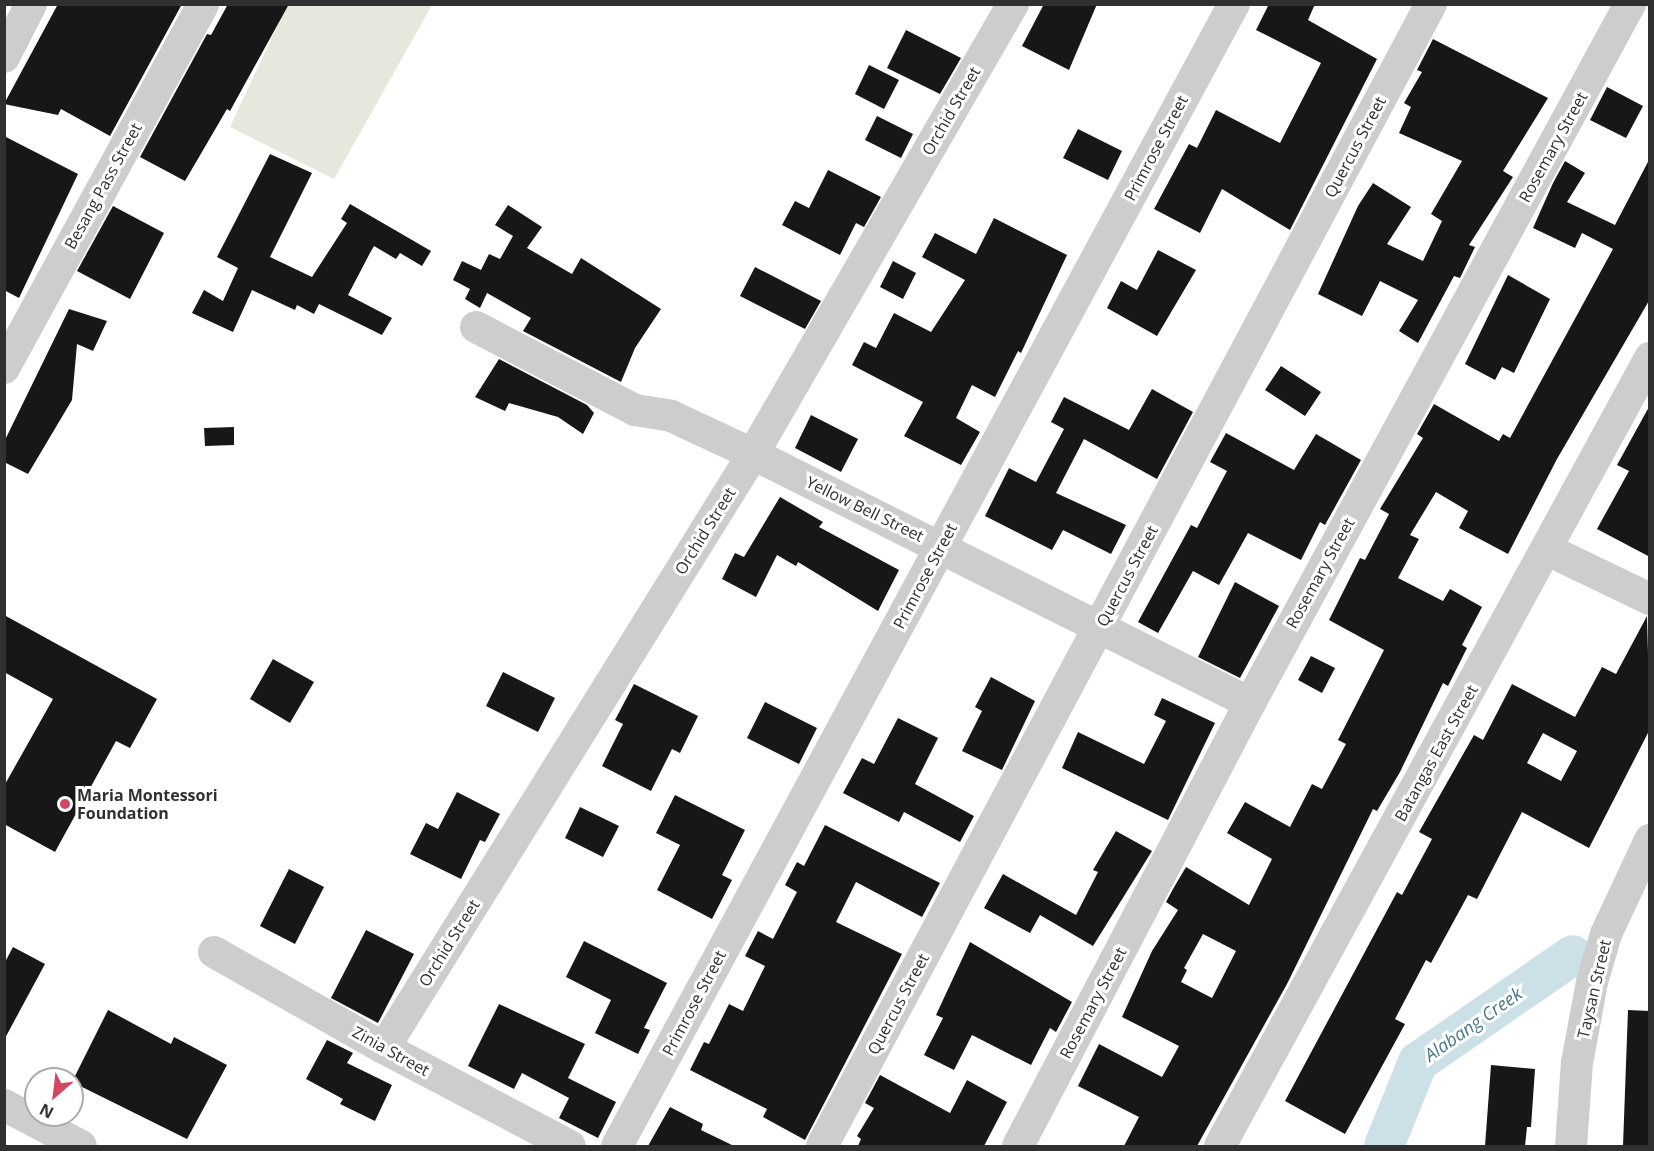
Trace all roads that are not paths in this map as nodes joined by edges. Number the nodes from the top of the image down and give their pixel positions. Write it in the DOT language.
graph roads {
  1 [pos="31,4"];
  2 [pos="203,4"];
  3 [pos="1013,4"];
  4 [pos="1234,4"];
  5 [pos="1431,4"];
  6 [pos="1630,4"];
  7 [pos="4,57"];
  8 [pos="16,321"];
  9 [pos="476,327"];
  10 [pos="1650,358"];
  11 [pos="4,368"];
  12 [pos="753,454"];
  13 [pos="940,547"];
  14 [pos="1548,550"];
  15 [pos="1650,599"];
  16 [pos="1100,626"];
  17 [pos="1250,703"];
  18 [pos="1650,840"];
  19 [pos="214,952"];
  20 [pos="384,1048"];
  21 [pos="4,1105"];
  22 [pos="81,1146"];
  23 [pos="570,1146"];
  24 [pos="617,1146"];
  25 [pos="822,1146"];
  26 [pos="1018,1146"];
  27 [pos="1220,1146"];
  28 [pos="1571,1146"];
  1 -- 7 [label="street"];
  2 -- 8 [label="street, Besang Pass Street"];
  3 -- 12 [label="street, Orchid Street"];
  4 -- 13 [label="street, Primrose Street"];
  5 -- 16 [label="street, Quercus Street"];
  6 -- 17 [label="street, Rosemary Street"];
  8 -- 11 [label="street, Besang Pass Street"];
  9 -- 12 [label="street, Yellow Bell Street"];
  10 -- 14 [label="street, Batangas East Street"];
  12 -- 13 [label="street, Yellow Bell Street"];
  12 -- 20 [label="street, Orchid Street"];
  13 -- 16 [label="street, Yellow Bell Street"];
  13 -- 24 [label="street, Primrose Street"];
  14 -- 15 [label="street"];
  14 -- 27 [label="street, Batangas East Street"];
  16 -- 17 [label="street, Yellow Bell Street"];
  16 -- 25 [label="street, Quercus Street"];
  17 -- 26 [label="street, Rosemary Street"];
  18 -- 28 [label="street, Taysan Street"];
  19 -- 20 [label="street, Zinia Street"];
  20 -- 23 [label="street, Zinia Street"];
  21 -- 22 [label="street"];
}
